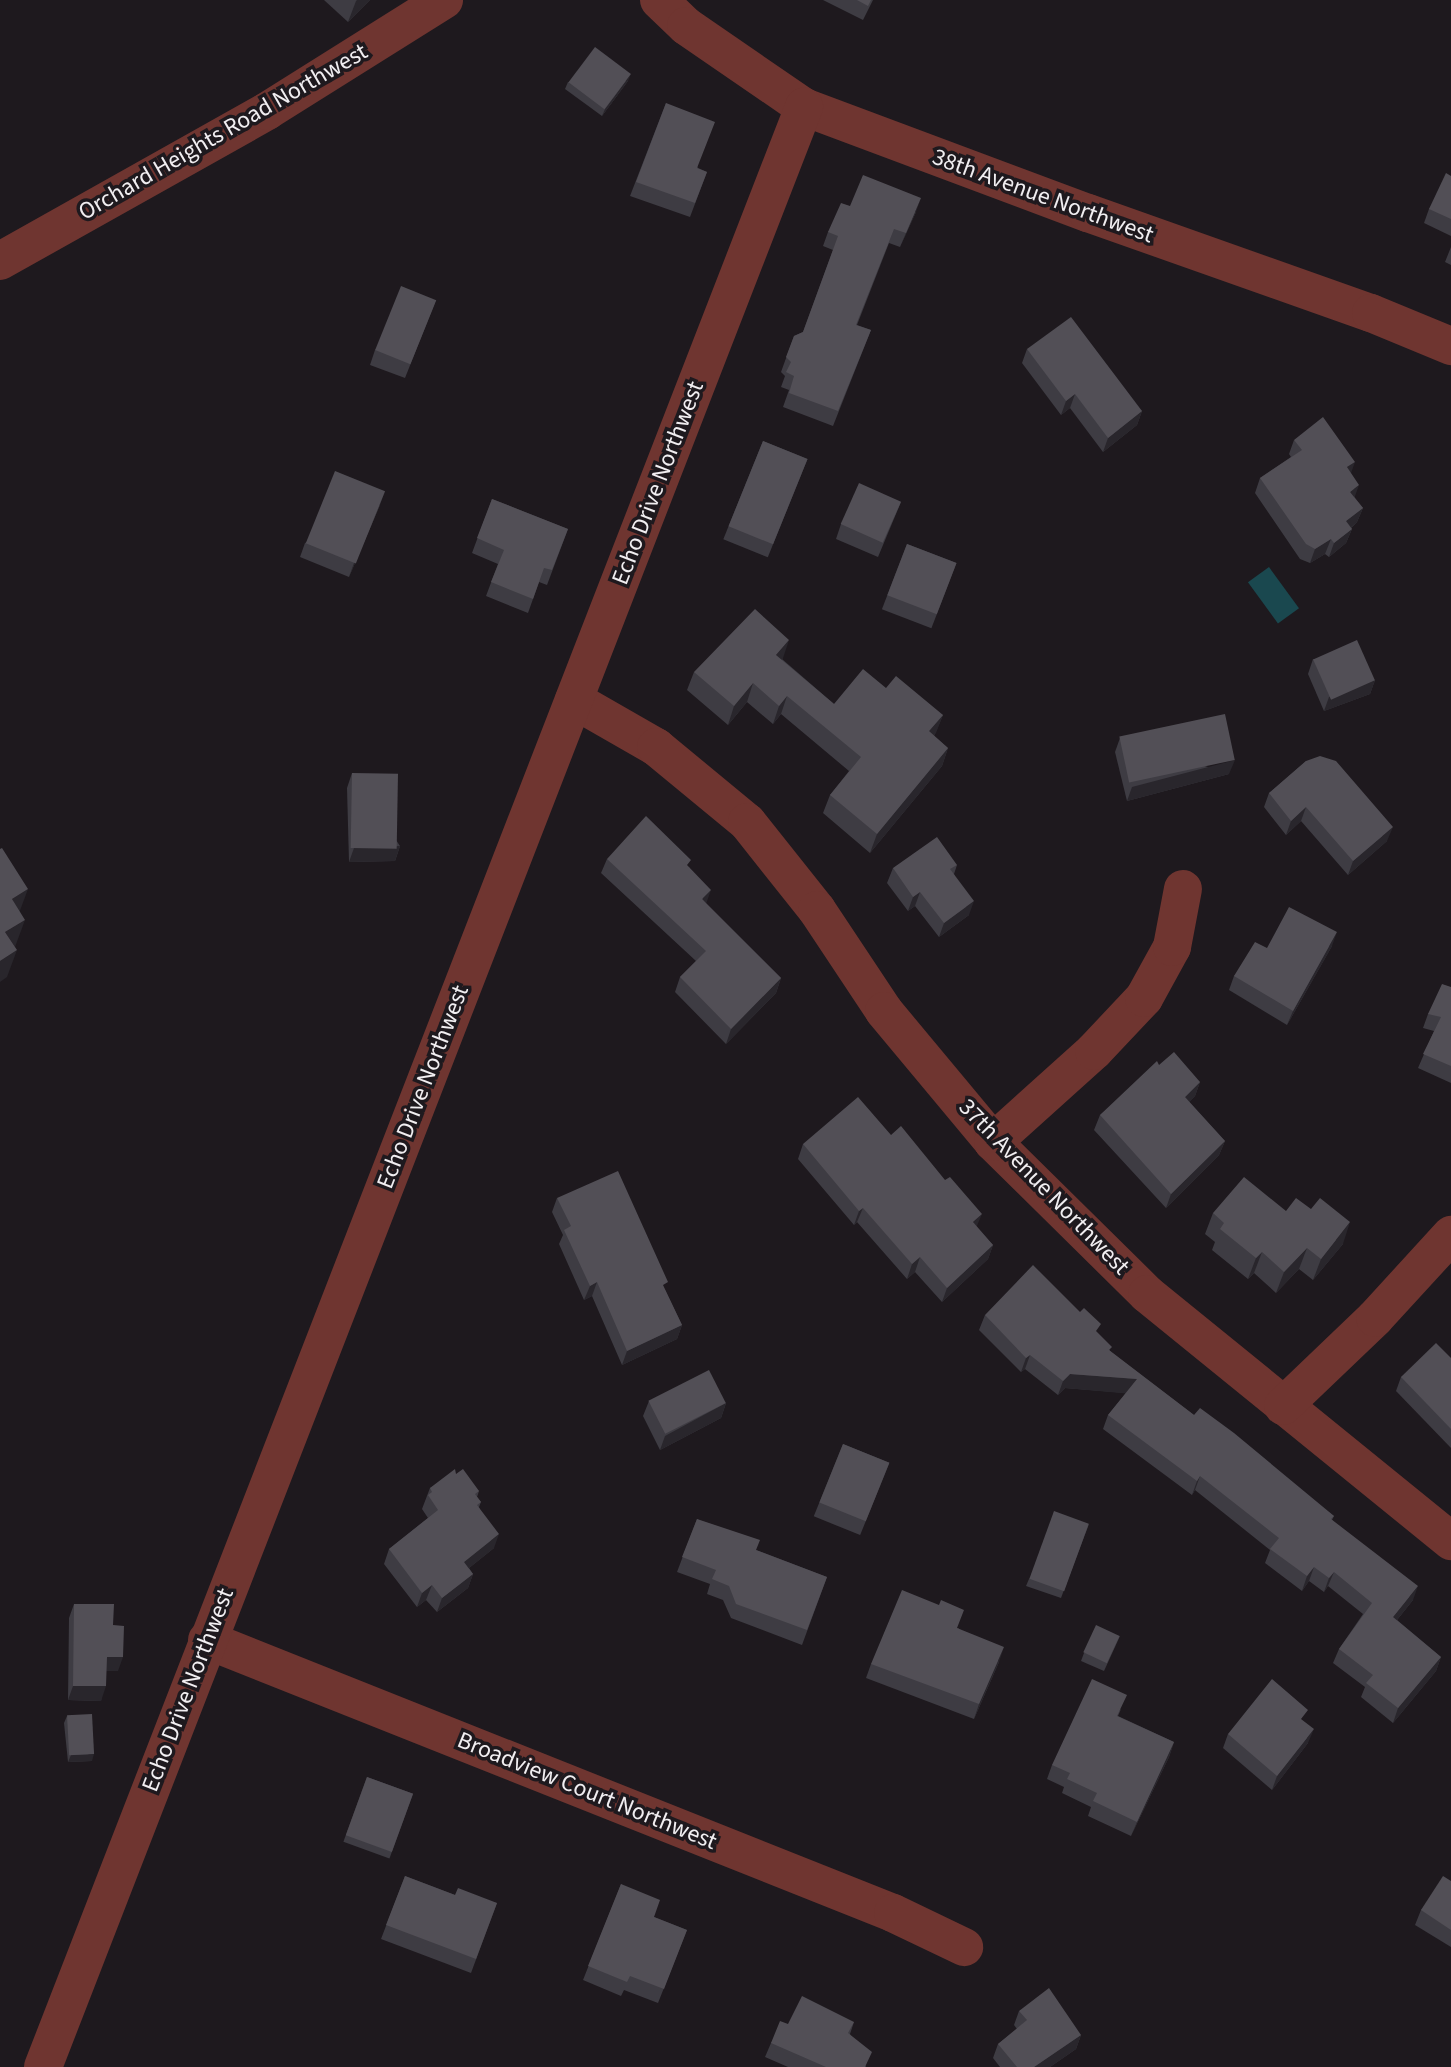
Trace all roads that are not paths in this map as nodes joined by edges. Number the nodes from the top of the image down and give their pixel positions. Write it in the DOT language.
graph roads {
  1 [pos="444,0"];
  2 [pos="659,0"];
  3 [pos="804,107"];
  4 [pos="0,261"];
  5 [pos="1451,346"];
  6 [pos="574,700"];
  7 [pos="1183,889"];
  8 [pos="993,1142"];
  9 [pos="1451,1235"];
  10 [pos="1283,1406"];
  11 [pos="1451,1541"];
  12 [pos="207,1640"];
  13 [pos="964,1947"];
  14 [pos="43,2067"];
  1 -- 4 [label="street, Orchard Heights Road Northwest"];
  2 -- 3 [label="street, 38th Avenue Northwest"];
  3 -- 5 [label="street, 38th Avenue Northwest"];
  3 -- 6 [label="street, Echo Drive Northwest"];
  6 -- 8 [label="street, 37th Avenue Northwest"];
  6 -- 12 [label="street, Echo Drive Northwest"];
  7 -- 8 [label="street"];
  8 -- 10 [label="street, 37th Avenue Northwest"];
  9 -- 10 [label="street"];
  10 -- 11 [label="street, 37th Avenue Northwest"];
  12 -- 13 [label="street, Broadview Court Northwest"];
  12 -- 14 [label="street, Echo Drive Northwest"];
}
